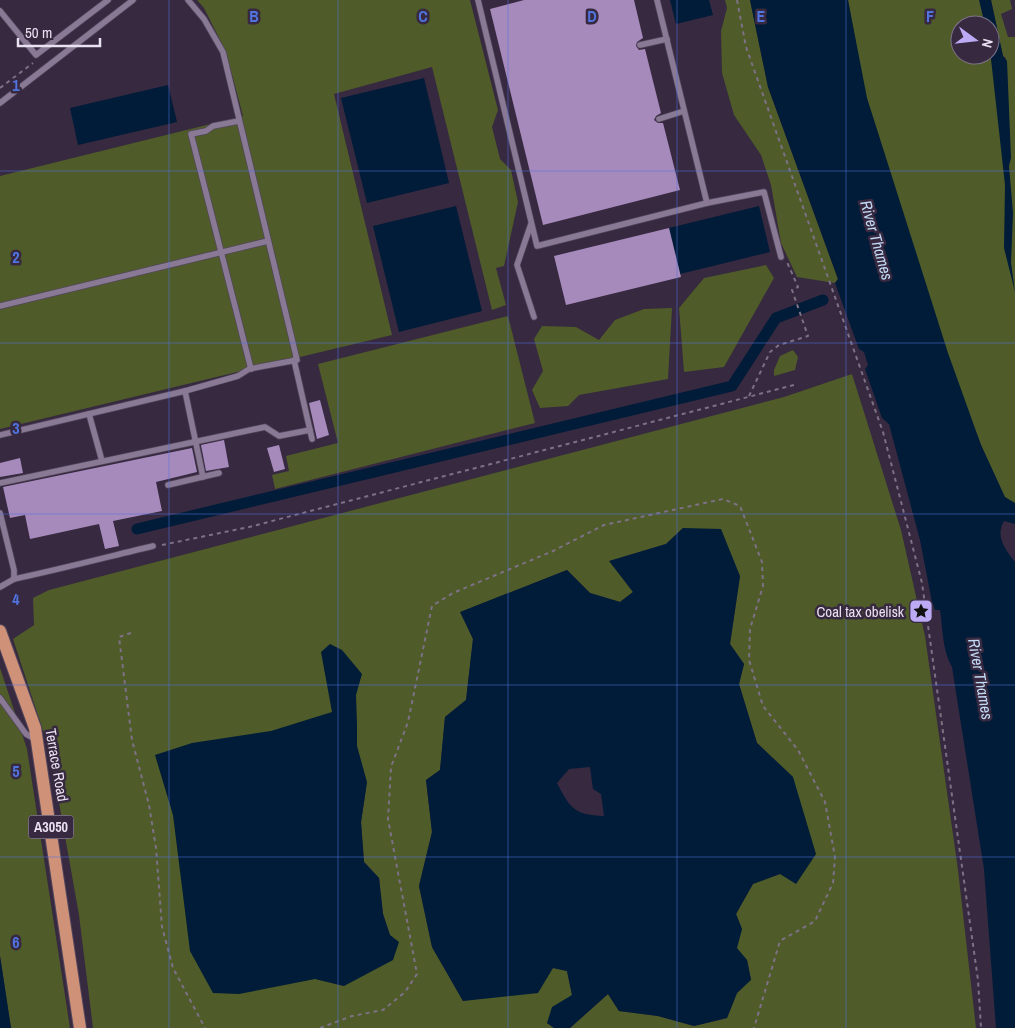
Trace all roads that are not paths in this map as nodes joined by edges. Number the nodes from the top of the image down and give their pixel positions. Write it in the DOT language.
graph roads {
  1 [pos="108,0"];
  2 [pos="133,0"];
  3 [pos="188,0"];
  4 [pos="478,0"];
  5 [pos="657,0"];
  6 [pos="0,12"];
  7 [pos="667,39"];
  8 [pos="640,45"];
  9 [pos="0,103"];
  10 [pos="684,112"];
  11 [pos="659,119"];
  12 [pos="239,121"];
  13 [pos="707,203"];
  14 [pos="531,222"];
  15 [pos="268,241"];
  16 [pos="222,252"];
  17 [pos="781,257"];
  18 [pos="0,306"];
  19 [pos="534,317"];
  20 [pos="294,360"];
  21 [pos="251,369"];
  22 [pos="185,391"];
  23 [pos="89,414"];
  24 [pos="310,430"];
  25 [pos="0,435"];
  26 [pos="312,439"];
  27 [pos="196,441"];
  28 [pos="102,461"];
  29 [pos="219,473"];
  30 [pos="203,477"];
  31 [pos="0,483"];
  32 [pos="168,485"];
  33 [pos="0,513"];
  34 [pos="153,546"];
  35 [pos="14,579"];
  36 [pos="0,587"];
  37 [pos="0,631"];
  38 [pos="0,698"];
  39 [pos="37,740"];
  40 [pos="80,1028"];
  1 -- 6 [label="lane"];
  2 -- 9 [label="lane"];
  3 -- 12 [label="lane"];
  4 -- 14 [label="lane"];
  5 -- 7 [label="lane"];
  7 -- 8 [label="lane"];
  7 -- 10 [label="lane"];
  10 -- 11 [label="lane"];
  10 -- 13 [label="lane"];
  12 -- 15 [label="lane"];
  12 -- 16 [label="lane"];
  13 -- 14 [label="lane"];
  13 -- 17 [label="lane"];
  14 -- 19 [label="lane"];
  15 -- 16 [label="lane"];
  15 -- 20 [label="lane"];
  16 -- 18 [label="lane"];
  16 -- 21 [label="lane"];
  20 -- 21 [label="lane"];
  20 -- 24 [label="lane"];
  21 -- 22 [label="lane"];
  22 -- 23 [label="lane"];
  22 -- 27 [label="lane"];
  23 -- 25 [label="lane"];
  23 -- 28 [label="lane"];
  24 -- 26 [label="lane"];
  24 -- 27 [label="lane"];
  27 -- 28 [label="lane"];
  27 -- 30 [label="lane"];
  28 -- 31 [label="lane"];
  29 -- 30 [label="lane"];
  30 -- 32 [label="lane"];
  33 -- 35 [label="lane"];
  34 -- 35 [label="lane"];
  35 -- 36 [label="lane"];
  37 -- 39 [label="main road, Terrace Road / A3050"];
  38 -- 39 [label="lane"];
  39 -- 40 [label="main road, Terrace Road / A3050"];
}
